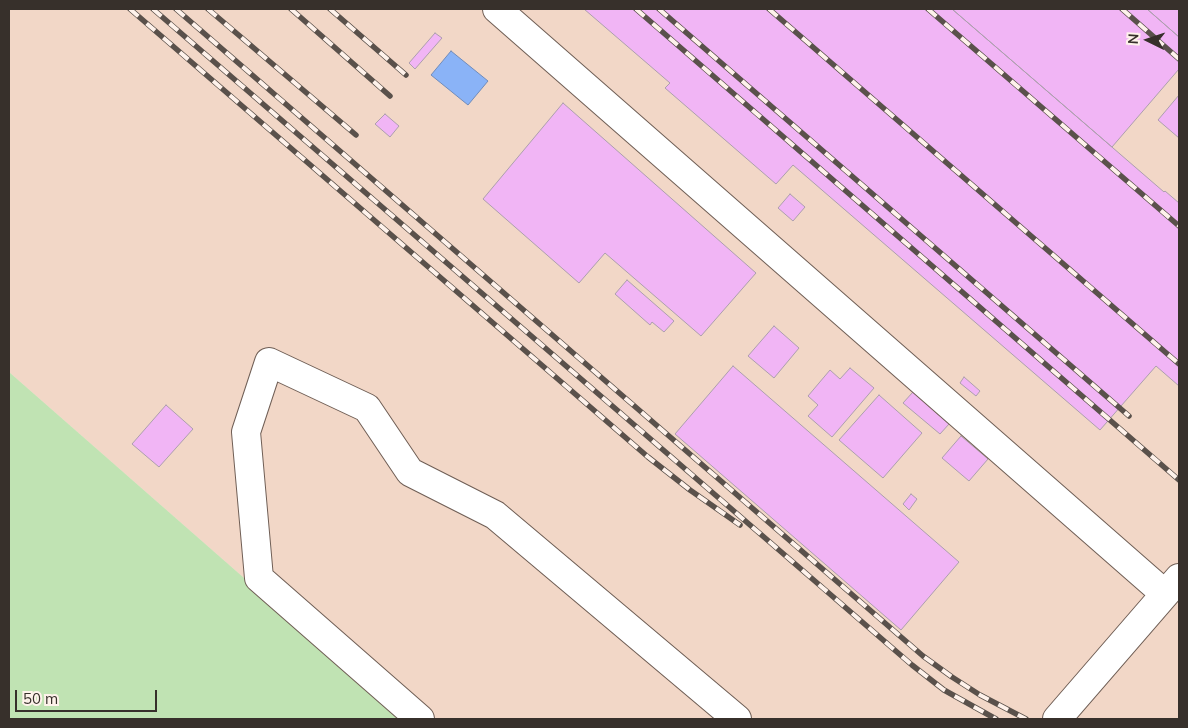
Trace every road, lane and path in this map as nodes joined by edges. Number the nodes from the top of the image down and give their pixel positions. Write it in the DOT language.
graph roads {
  1 [pos="497,9"];
  2 [pos="1172,586"];
  3 [pos="420,719"];
  4 [pos="737,719"];
  5 [pos="1056,719"];
  1 -- 2 [label="lane"];
  2 -- 5 [label="lane"];
  3 -- 4 [label="lane"];
}
